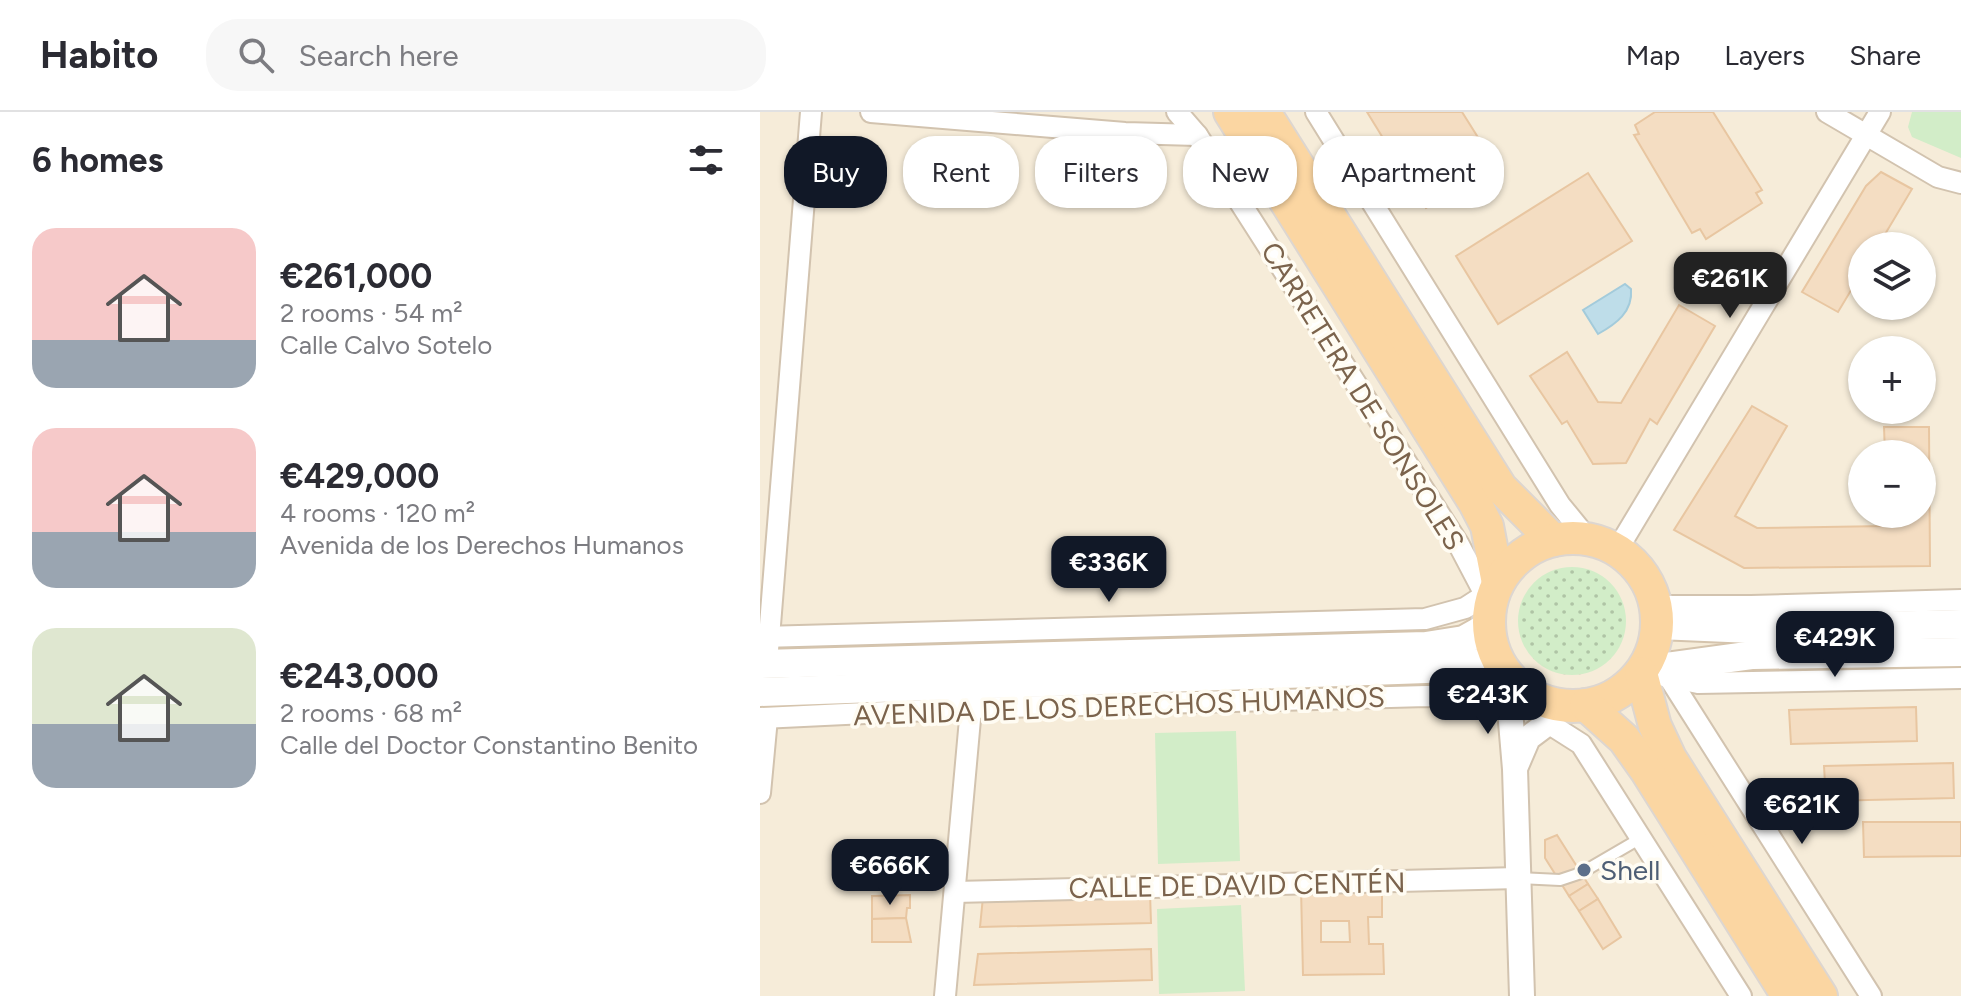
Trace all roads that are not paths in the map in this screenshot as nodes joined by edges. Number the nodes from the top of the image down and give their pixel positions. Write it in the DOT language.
graph roads {
  1 [pos="811,112"];
  2 [pos="871,112"];
  3 [pos="1177,112"];
  4 [pos="1230,112"];
  5 [pos="1264,112"];
  6 [pos="1316,112"];
  7 [pos="1827,112"];
  8 [pos="1880,112"];
  9 [pos="1197,135"];
  10 [pos="1866,135"];
  11 [pos="1961,183"];
  12 [pos="1587,538"];
  13 [pos="1553,540"];
  14 [pos="1617,550"];
  15 [pos="1485,597"];
  16 [pos="1961,600"];
  17 [pos="1961,624"];
  18 [pos="764,650"];
  19 [pos="1961,652"];
  20 [pos="1654,655"];
  21 [pos="1702,671"];
  22 [pos="1961,678"];
  23 [pos="1509,681"];
  24 [pos="971,708"];
  25 [pos="762,710"];
  26 [pos="1568,710"];
  27 [pos="1695,720"];
  28 [pos="1581,744"];
  29 [pos="1515,769"];
  30 [pos="760,793"];
  31 [pos="1641,838"];
  32 [pos="1518,878"];
  33 [pos="955,892"];
  34 [pos="945,996"];
  35 [pos="1522,996"];
  36 [pos="1741,996"];
  37 [pos="1788,996"];
  38 [pos="1821,996"];
  39 [pos="1871,996"];
  1 -- 18 [label="street"];
  2 -- 9 [label="street"];
  3 -- 9 [label="street, CARRETERA DE SONSOLES"];
  4 -- 15 [label="highway, CARRETERA DE SONSOLES"];
  5 -- 13 [label="highway"];
  6 -- 12 [label="street"];
  7 -- 10 [label="street"];
  8 -- 10 [label="street"];
  9 -- 15 [label="street, CARRETERA DE SONSOLES"];
  10 -- 11 [label="street"];
  10 -- 14 [label="street"];
  12 -- 13 [label="highway"];
  12 -- 14 [label="highway"];
  13 -- 15 [label="highway"];
  14 -- 20 [label="highway"];
  15 -- 18 [label="main road, AVENIDA DE LOS DERECHOS HUMANOS"];
  15 -- 23 [label="highway"];
  16 -- 20 [label="street"];
  17 -- 20 [label="main road"];
  19 -- 21 [label="main road"];
  20 -- 21 [label="main road"];
  20 -- 26 [label="highway"];
  20 -- 27 [label="street"];
  20 -- 38 [label="highway"];
  21 -- 22 [label="street"];
  21 -- 27 [label="street"];
  23 -- 24 [label="street, AVENIDA DE LOS DERECHOS HUMANOS"];
  23 -- 25 [label="main road, AVENIDA DE LOS DERECHOS HUMANOS"];
  23 -- 26 [label="highway"];
  23 -- 29 [label="street"];
  24 -- 25 [label="street, AVENIDA DE LOS DERECHOS HUMANOS"];
  24 -- 33 [label="street"];
  25 -- 30 [label="street"];
  26 -- 28 [label="street"];
  26 -- 28 [label="street"];
  26 -- 29 [label="street"];
  26 -- 37 [label="highway"];
  27 -- 39 [label="street"];
  28 -- 31 [label="street"];
  29 -- 32 [label="street"];
  31 -- 32 [label="lane"];
  31 -- 36 [label="street"];
  32 -- 33 [label="street, CALLE DE DAVID CENTÉN"];
  32 -- 35 [label="street"];
  33 -- 34 [label="street"];
}
